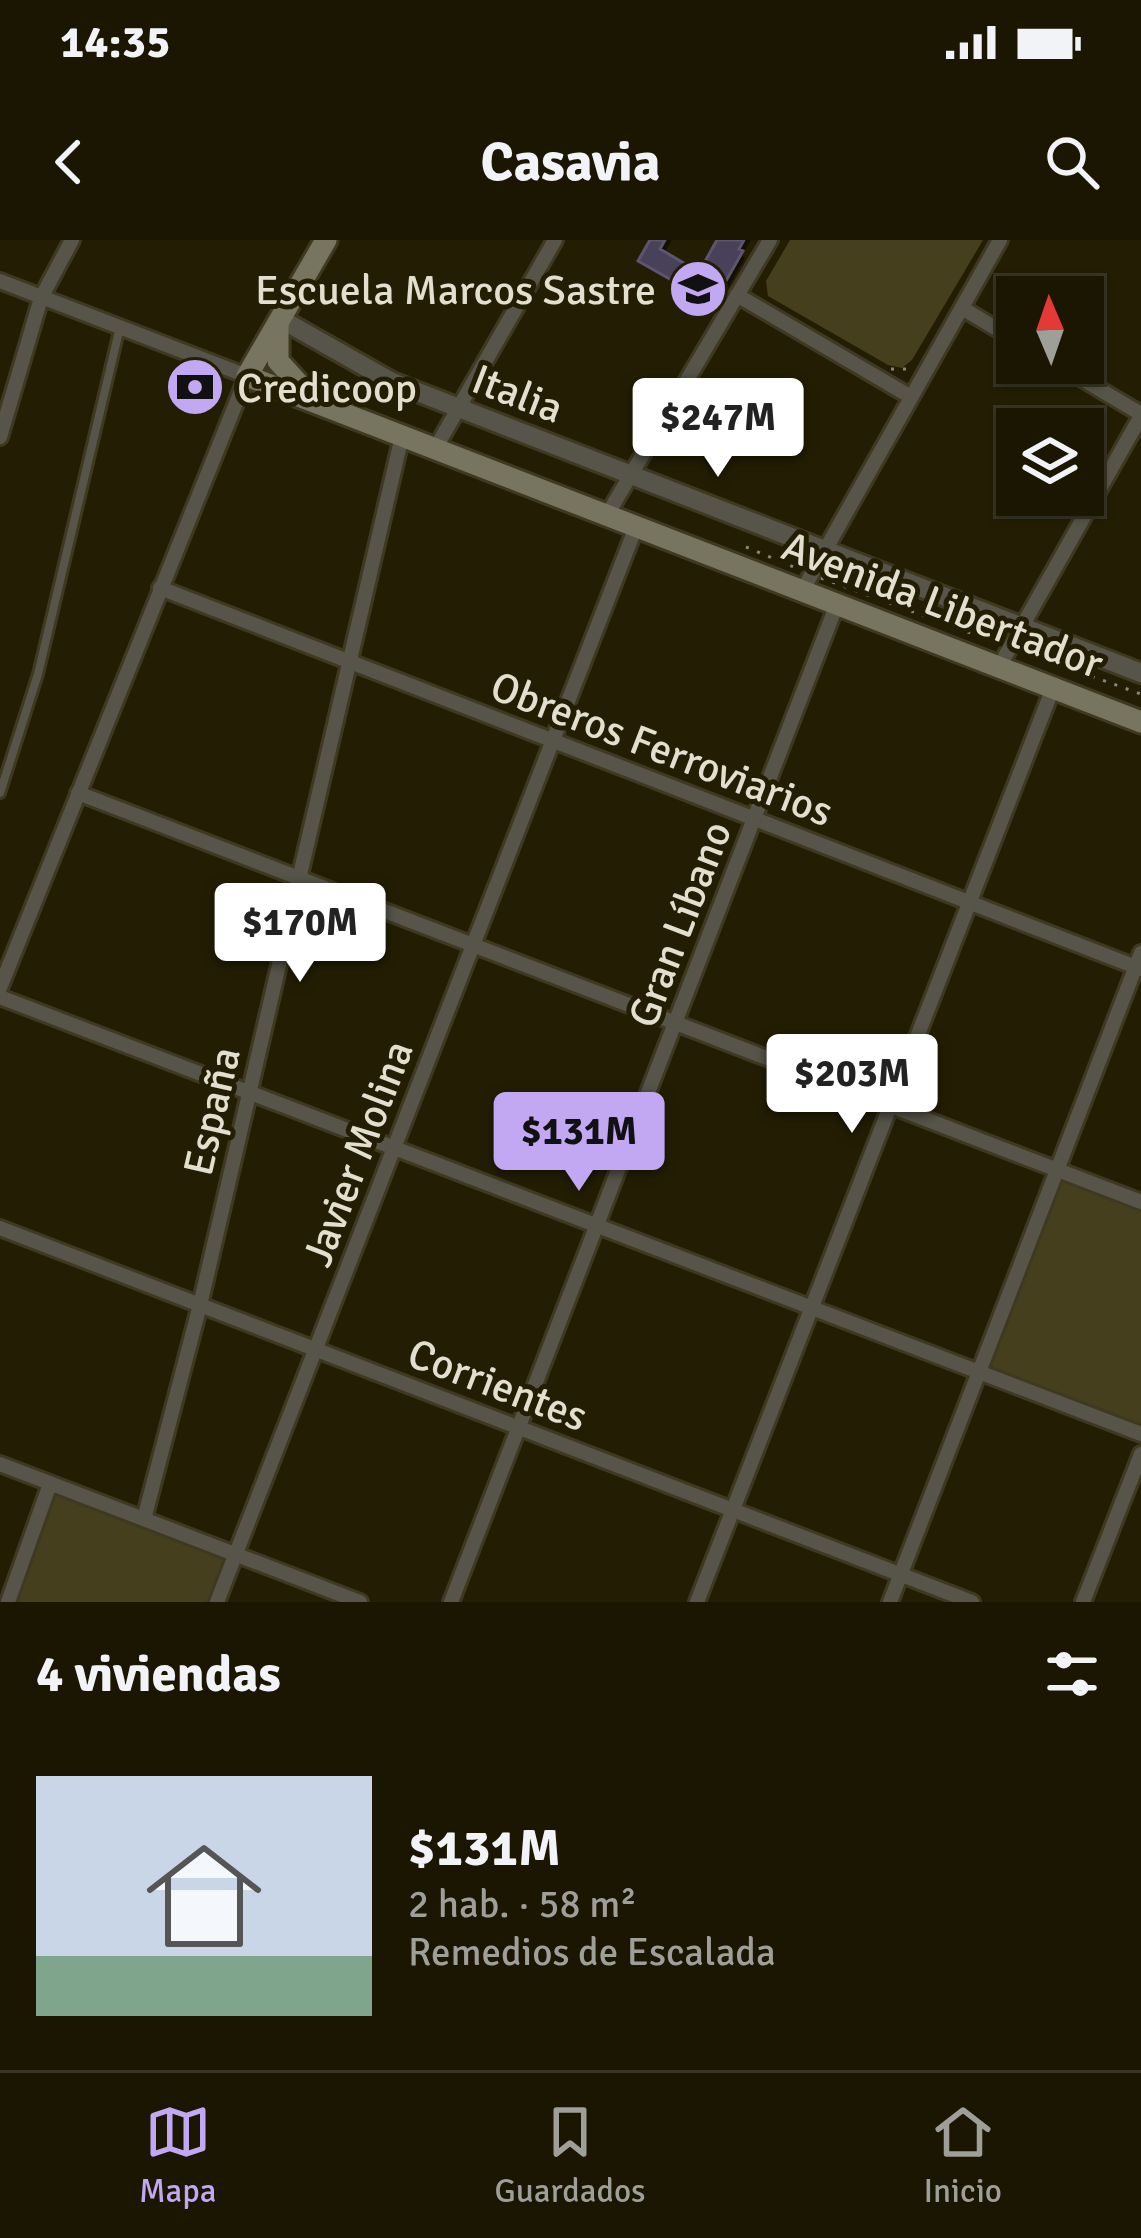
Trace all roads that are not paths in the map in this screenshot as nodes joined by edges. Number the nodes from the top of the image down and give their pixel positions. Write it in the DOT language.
graph roads {
  1 [pos="72,240"];
  2 [pos="326,240"];
  3 [pos="555,240"];
  4 [pos="770,240"];
  5 [pos="1000,240"];
  6 [pos="0,281"];
  7 [pos="737,296"];
  8 [pos="41,298"];
  9 [pos="962,308"];
  10 [pos="279,318"];
  11 [pos="120,328"];
  12 [pos="996,328"];
  13 [pos="247,376"];
  14 [pos="1089,384"];
  15 [pos="911,397"];
  16 [pos="319,403"];
  17 [pos="458,408"];
  18 [pos="1141,415"];
  19 [pos="402,436"];
  20 [pos="0,437"];
  21 [pos="435,449"];
  22 [pos="630,475"];
  23 [pos="607,515"];
  24 [pos="636,526"];
  25 [pos="824,551"];
  26 [pos="807,582"];
  27 [pos="160,588"];
  28 [pos="837,604"];
  29 [pos="1021,627"];
  30 [pos="1004,657"];
  31 [pos="350,663"];
  32 [pos="1141,674"];
  33 [pos="1053,688"];
  34 [pos="1141,722"];
  35 [pos="552,741"];
  36 [pos="78,793"];
  37 [pos="0,794"];
  38 [pos="754,819"];
  39 [pos="299,880"];
  40 [pos="969,902"];
  41 [pos="471,947"];
  42 [pos="1139,962"];
  43 [pos="0,988"];
  44 [pos="0,997"];
  45 [pos="674,1025"];
  46 [pos="249,1093"];
  47 [pos="890,1107"];
  48 [pos="394,1149"];
  49 [pos="1055,1170"];
  50 [pos="1141,1202"];
  51 [pos="0,1228"];
  52 [pos="598,1228"];
  53 [pos="200,1305"];
  54 [pos="812,1308"];
  55 [pos="316,1349"];
  56 [pos="980,1372"];
  57 [pos="519,1428"];
  58 [pos="1141,1434"];
  59 [pos="1141,1454"];
  60 [pos="0,1465"];
  61 [pos="50,1484"];
  62 [pos="733,1510"];
  63 [pos="144,1519"];
  64 [pos="235,1554"];
  65 [pos="901,1575"];
  66 [pos="8,1602"];
  67 [pos="217,1602"];
  68 [pos="360,1602"];
  69 [pos="451,1602"];
  70 [pos="697,1602"];
  71 [pos="890,1602"];
  72 [pos="972,1602"];
  73 [pos="1083,1602"];
  1 -- 8 [label="street"];
  2 -- 10 [label="main road"];
  3 -- 17 [label="street"];
  4 -- 7 [label="street"];
  5 -- 9 [label="street"];
  6 -- 8 [label="street"];
  7 -- 15 [label="street"];
  7 -- 22 [label="street"];
  8 -- 11 [label="street"];
  8 -- 20 [label="street"];
  9 -- 12 [label="street"];
  9 -- 15 [label="street"];
  10 -- 13 [label="main road"];
  10 -- 16 [label="main road"];
  10 -- 17 [label="street, Italia"];
  11 -- 13 [label="street"];
  11 -- 37 [label="lane"];
  13 -- 16 [label="main road, Avenida Libertador"];
  13 -- 27 [label="street"];
  14 -- 18 [label="street"];
  15 -- 25 [label="street"];
  16 -- 19 [label="main road, Avenida Libertador"];
  17 -- 21 [label="street"];
  17 -- 22 [label="street, Italia"];
  18 -- 29 [label="street"];
  19 -- 21 [label="main road, Avenida Libertador"];
  19 -- 31 [label="street, España"];
  21 -- 23 [label="main road, Avenida Libertador"];
  22 -- 23 [label="street"];
  22 -- 25 [label="street, Italia"];
  23 -- 24 [label="main road, Avenida Libertador"];
  24 -- 26 [label="main road, Avenida Libertador"];
  24 -- 35 [label="street, Javier Molina"];
  25 -- 26 [label="street"];
  25 -- 29 [label="street, Italia"];
  26 -- 28 [label="main road, Avenida Libertador"];
  27 -- 31 [label="street, Obreros Ferroviarios"];
  27 -- 36 [label="street"];
  28 -- 30 [label="main road, Avenida Libertador"];
  28 -- 38 [label="street, Gran Líbano"];
  29 -- 30 [label="street"];
  29 -- 32 [label="street, Italia"];
  30 -- 33 [label="main road, Avenida Libertador"];
  31 -- 35 [label="street, Obreros Ferroviarios"];
  31 -- 39 [label="street, España"];
  33 -- 34 [label="main road, Avenida Libertador"];
  33 -- 40 [label="street"];
  35 -- 38 [label="street, Obreros Ferroviarios"];
  35 -- 41 [label="street, Javier Molina"];
  36 -- 39 [label="street"];
  36 -- 43 [label="street"];
  38 -- 40 [label="street, Obreros Ferroviarios"];
  38 -- 45 [label="street, Gran Líbano"];
  39 -- 41 [label="street"];
  39 -- 46 [label="street, España"];
  40 -- 42 [label="street, Obreros Ferroviarios"];
  40 -- 47 [label="street"];
  41 -- 45 [label="street"];
  41 -- 48 [label="street, Javier Molina"];
  42 -- 49 [label="street"];
  44 -- 46 [label="street"];
  45 -- 47 [label="street"];
  45 -- 52 [label="street, Gran Líbano"];
  46 -- 48 [label="street"];
  46 -- 53 [label="street, España"];
  47 -- 49 [label="street"];
  47 -- 54 [label="street"];
  48 -- 52 [label="street"];
  48 -- 55 [label="street, Javier Molina"];
  49 -- 50 [label="street"];
  49 -- 56 [label="street"];
  51 -- 53 [label="street, Corrientes"];
  52 -- 54 [label="street"];
  52 -- 57 [label="street, Gran Líbano"];
  53 -- 55 [label="street, Corrientes"];
  53 -- 63 [label="street, España"];
  54 -- 56 [label="street"];
  54 -- 62 [label="street"];
  55 -- 57 [label="street, Corrientes"];
  55 -- 64 [label="street, Javier Molina"];
  56 -- 58 [label="street"];
  56 -- 65 [label="street"];
  57 -- 62 [label="street, Corrientes"];
  57 -- 69 [label="street, Gran Líbano"];
  59 -- 73 [label="street"];
  60 -- 61 [label="street"];
  61 -- 63 [label="street"];
  61 -- 66 [label="street"];
  62 -- 65 [label="street, Corrientes"];
  62 -- 70 [label="street"];
  63 -- 64 [label="street"];
  64 -- 67 [label="street, Javier Molina"];
  64 -- 68 [label="street"];
  65 -- 71 [label="street"];
  65 -- 72 [label="street, Corrientes"];
}
